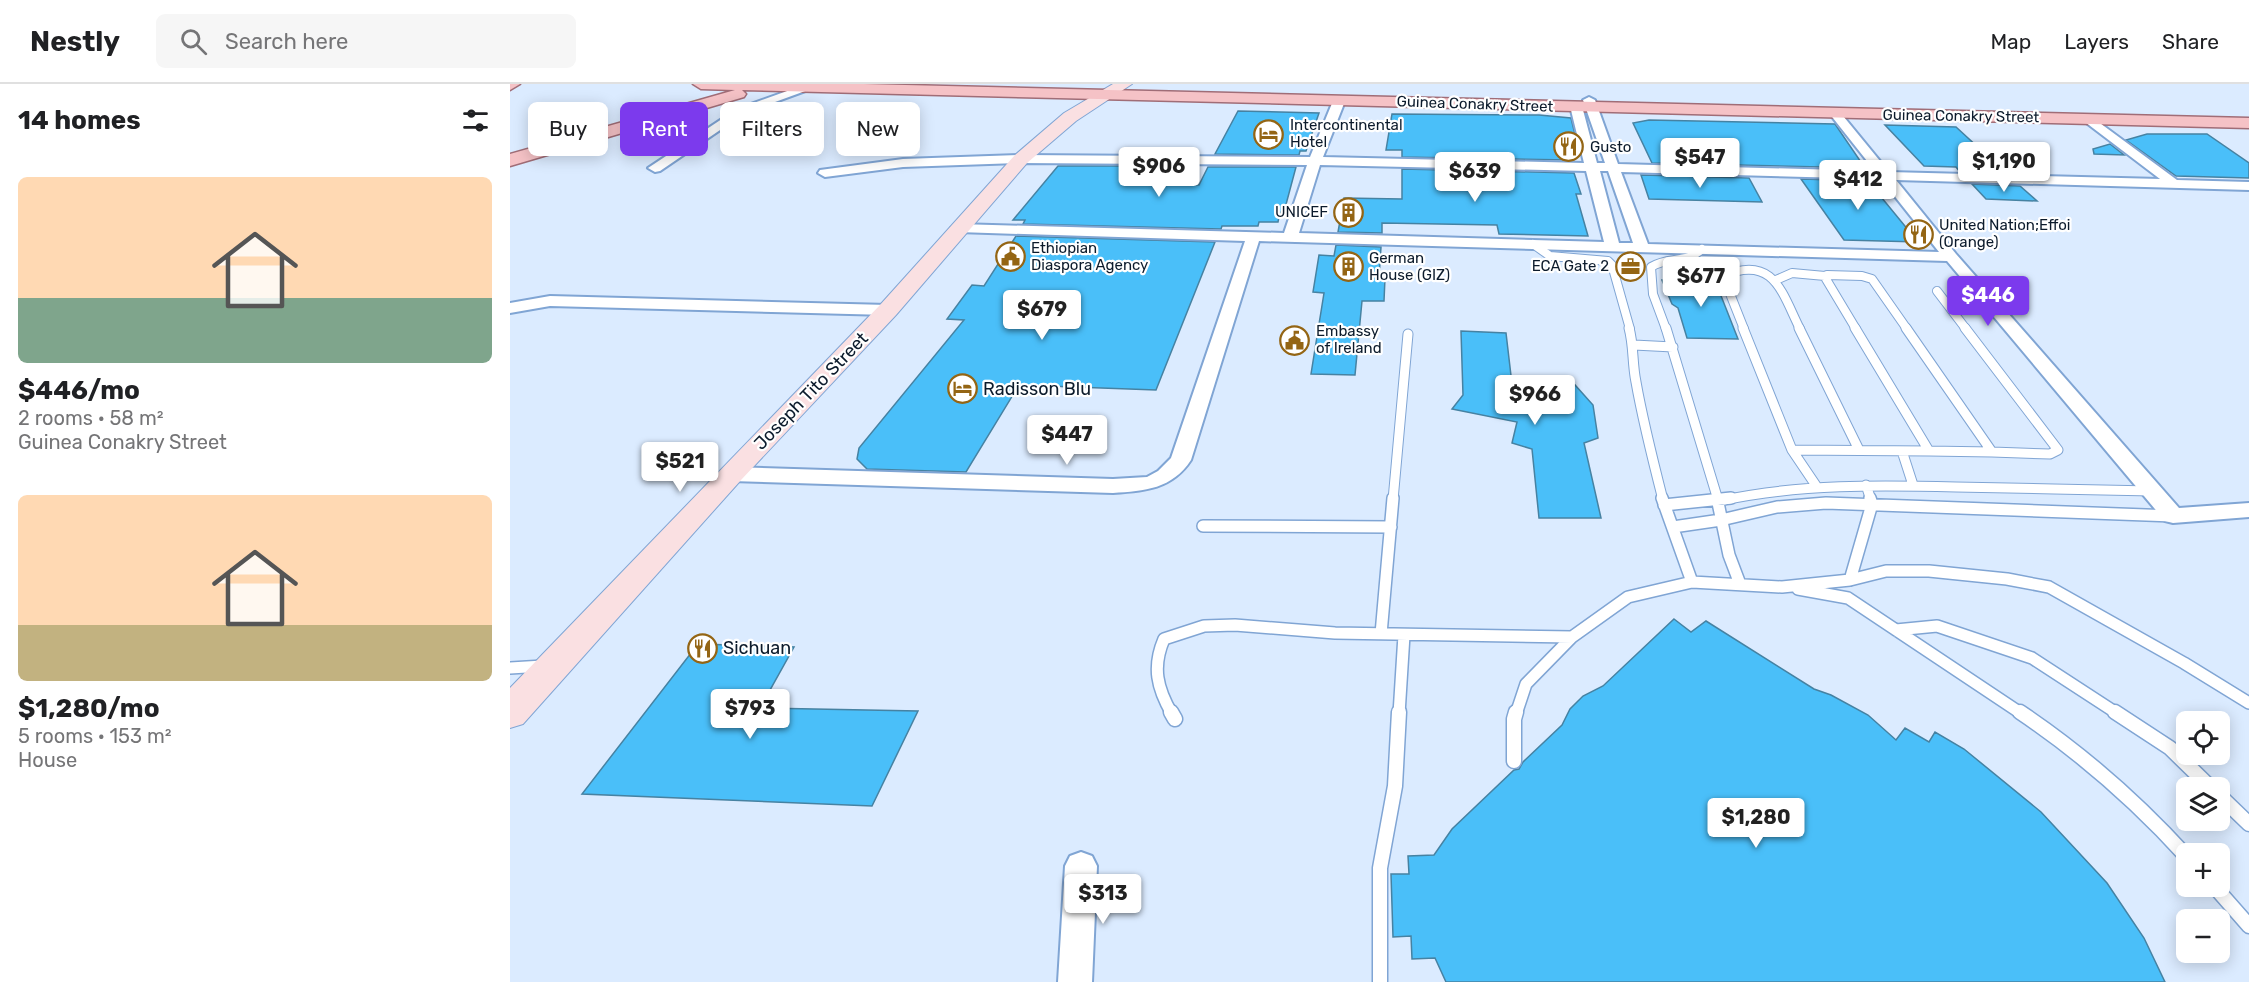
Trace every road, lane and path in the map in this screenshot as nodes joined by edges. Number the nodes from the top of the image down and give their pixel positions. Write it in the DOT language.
graph roads {
  1 [pos="700,84"];
  2 [pos="911,84"];
  3 [pos="743,85"];
  4 [pos="770,85"];
  5 [pos="804,87"];
  6 [pos="1113,90"];
  7 [pos="1413,99"];
  8 [pos="1339,101"];
  9 [pos="1582,104"];
  10 [pos="1779,108"];
  11 [pos="1835,113"];
  12 [pos="2249,116"];
  13 [pos="2089,119"];
  14 [pos="2215,119"];
  15 [pos="2249,123"];
  16 [pos="510,151"];
  17 [pos="1021,159"];
  18 [pos="510,160"];
  19 [pos="1315,161"];
  20 [pos="1594,167"];
  21 [pos="655,168"];
  22 [pos="1614,168"];
  23 [pos="825,173"];
  24 [pos="1887,175"];
  25 [pos="2174,184"];
  26 [pos="2249,186"];
  27 [pos="958,228"];
  28 [pos="1254,235"];
  29 [pos="1290,237"];
  30 [pos="1533,244"];
  31 [pos="1613,247"];
  32 [pos="1642,248"];
  33 [pos="1701,249"];
  34 [pos="1951,257"];
  35 [pos="1825,276"];
  36 [pos="1776,280"];
  37 [pos="1937,291"];
  38 [pos="511,305"];
  39 [pos="888,310"];
  40 [pos="1408,334"];
  41 [pos="1634,345"];
  42 [pos="1673,346"];
  43 [pos="1792,450"];
  44 [pos="1858,450"];
  45 [pos="1902,451"];
  46 [pos="1929,451"];
  47 [pos="1992,452"];
  48 [pos="731,474"];
  49 [pos="1866,485"];
  50 [pos="1913,485"];
  51 [pos="1817,487"];
  52 [pos="2152,491"];
  53 [pos="1718,501"];
  54 [pos="1664,504"];
  55 [pos="1872,504"];
  56 [pos="2249,510"];
  57 [pos="2173,516"];
  58 [pos="1721,520"];
  59 [pos="1203,526"];
  60 [pos="1391,527"];
  61 [pos="1673,527"];
  62 [pos="1850,580"];
  63 [pos="1692,582"];
  64 [pos="1740,584"];
  65 [pos="1782,587"];
  66 [pos="1896,630"];
  67 [pos="1382,634"];
  68 [pos="1404,635"];
  69 [pos="1572,637"];
  70 [pos="553,666"];
  71 [pos="510,668"];
  72 [pos="2249,703"];
  73 [pos="510,713"];
  74 [pos="1175,718"];
  75 [pos="1514,761"];
  76 [pos="2200,777"];
  77 [pos="2230,806"];
  78 [pos="2249,824"];
  79 [pos="2176,845"];
  80 [pos="1081,866"];
  81 [pos="2224,897"];
  82 [pos="2249,926"];
  83 [pos="1075,982"];
  84 [pos="1380,982"];
  1 -- 3 [label="main road, Guinea Conakry Street"];
  2 -- 6 [label="main road, Guinea Conakry Street"];
  3 -- 4 [label="main road, Guinea Conakry Street"];
  3 -- 16 [label="main road"];
  4 -- 5 [label="main road, Guinea Conakry Street"];
  4 -- 18 [label="main road"];
  5 -- 6 [label="main road, Guinea Conakry Street"];
  5 -- 21 [label="street"];
  6 -- 7 [label="main road, Guinea Conakry Street"];
  6 -- 8 [label="main road, Guinea Conakry Street"];
  6 -- 17 [label="main road, Joseph Tito Street"];
  7 -- 8 [label="main road, Guinea Conakry Street"];
  7 -- 9 [label="main road, Guinea Conakry Street"];
  8 -- 19 [label="street"];
  9 -- 10 [label="main road, Guinea Conakry Street"];
  9 -- 20 [label="street"];
  9 -- 22 [label="street"];
  10 -- 11 [label="main road, Guinea Conakry Street"];
  10 -- 14 [label="main road, Guinea Conakry Street"];
  11 -- 13 [label="main road, Guinea Conakry Street"];
  11 -- 24 [label="street"];
  12 -- 14 [label="main road, Guinea Conakry Street"];
  13 -- 14 [label="main road, Guinea Conakry Street"];
  13 -- 25 [label="street"];
  14 -- 15 [label="main road, Guinea Conakry Street"];
  17 -- 19 [label="street"];
  17 -- 23 [label="street"];
  17 -- 27 [label="main road, Joseph Tito Street"];
  19 -- 20 [label="street"];
  19 -- 29 [label="street"];
  20 -- 22 [label="street"];
  20 -- 31 [label="street"];
  22 -- 24 [label="street"];
  22 -- 32 [label="street"];
  24 -- 25 [label="street"];
  24 -- 34 [label="street"];
  25 -- 26 [label="street"];
  27 -- 28 [label="street"];
  27 -- 39 [label="main road, Joseph Tito Street"];
  28 -- 29 [label="street"];
  28 -- 48 [label="street"];
  29 -- 30 [label="street"];
  30 -- 31 [label="street"];
  30 -- 41 [label="lane"];
  31 -- 32 [label="street"];
  32 -- 33 [label="street"];
  33 -- 34 [label="street"];
  33 -- 42 [label="lane"];
  34 -- 52 [label="street"];
  35 -- 36 [label="lane"];
  35 -- 46 [label="lane"];
  35 -- 47 [label="lane"];
  36 -- 43 [label="lane"];
  36 -- 44 [label="lane"];
  37 -- 47 [label="lane"];
  38 -- 39 [label="street"];
  39 -- 48 [label="main road, Joseph Tito Street"];
  40 -- 60 [label="lane"];
  41 -- 42 [label="lane"];
  41 -- 54 [label="lane"];
  42 -- 53 [label="lane"];
  43 -- 44 [label="lane"];
  43 -- 51 [label="lane"];
  44 -- 45 [label="lane"];
  45 -- 46 [label="lane"];
  45 -- 50 [label="lane"];
  46 -- 47 [label="lane"];
  48 -- 70 [label="main road, Joseph Tito Street"];
  49 -- 50 [label="lane"];
  49 -- 51 [label="lane"];
  49 -- 55 [label="lane"];
  50 -- 52 [label="lane"];
  51 -- 53 [label="lane"];
  52 -- 57 [label="street"];
  53 -- 54 [label="lane"];
  53 -- 58 [label="lane"];
  54 -- 61 [label="lane"];
  55 -- 57 [label="lane"];
  55 -- 58 [label="lane"];
  55 -- 62 [label="lane"];
  56 -- 57 [label="street"];
  58 -- 61 [label="lane"];
  58 -- 64 [label="lane"];
  59 -- 60 [label="lane"];
  60 -- 67 [label="lane"];
  61 -- 63 [label="lane"];
  62 -- 65 [label="lane"];
  62 -- 72 [label="lane"];
  63 -- 64 [label="lane"];
  63 -- 69 [label="lane"];
  64 -- 65 [label="lane"];
  65 -- 66 [label="lane"];
  66 -- 76 [label="lane"];
  66 -- 79 [label="lane"];
  67 -- 68 [label="lane"];
  67 -- 74 [label="lane"];
  68 -- 69 [label="lane"];
  68 -- 84 [label="lane"];
  69 -- 75 [label="lane"];
  70 -- 71 [label="lane"];
  70 -- 73 [label="main road, Joseph Tito Street"];
  77 -- 78 [label="lane"];
  80 -- 83 [label="street"];
  81 -- 82 [label="lane"];
}
